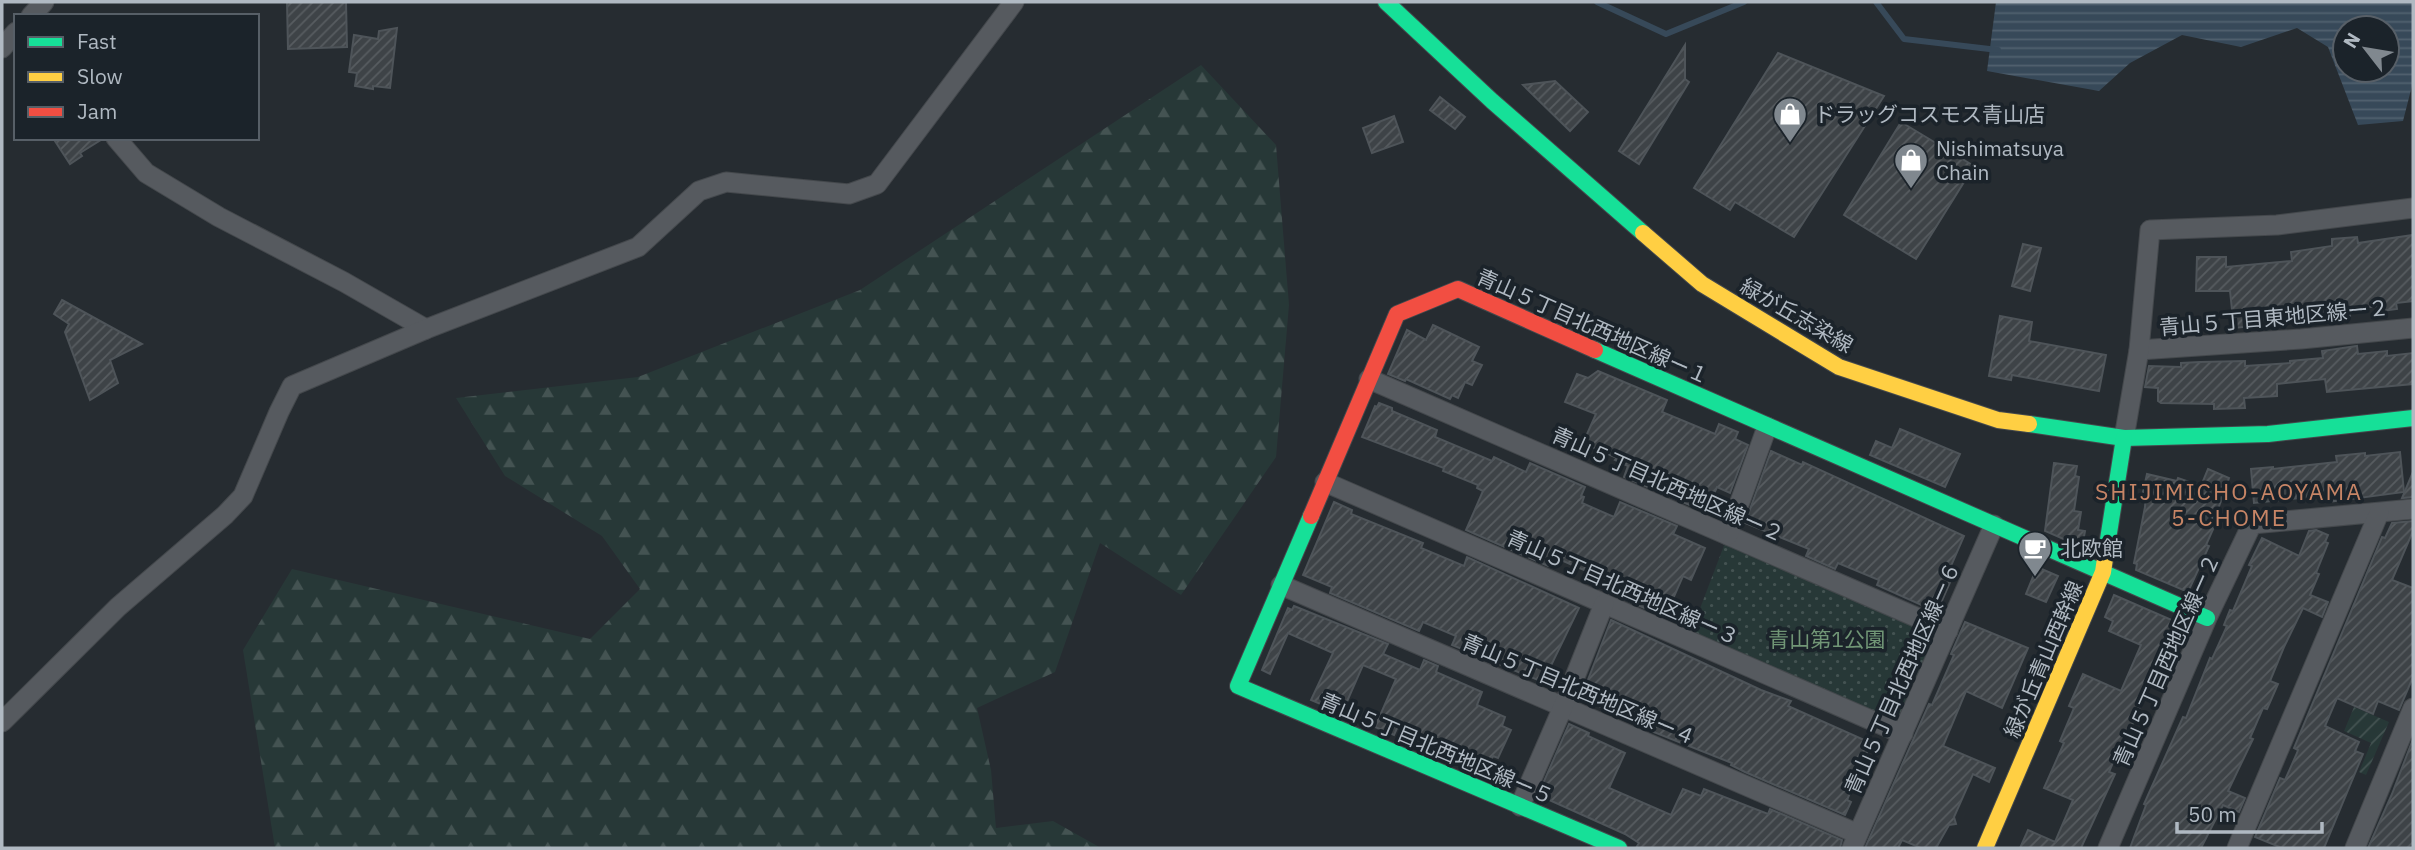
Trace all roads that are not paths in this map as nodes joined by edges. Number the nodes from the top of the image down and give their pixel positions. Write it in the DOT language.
graph roads {
  1 [pos="1014,2"];
  2 [pos="1386,2"];
  3 [pos="118,140"];
  4 [pos="2413,208"];
  5 [pos="2413,328"];
  6 [pos="426,329"];
  7 [pos="2139,351"];
  8 [pos="1369,379"];
  9 [pos="2413,418"];
  10 [pos="1767,427"];
  11 [pos="2124,438"];
  12 [pos="1325,482"];
  13 [pos="2413,509"];
  14 [pos="2379,513"];
  15 [pos="1994,526"];
  16 [pos="1728,535"];
  17 [pos="2103,572"];
  18 [pos="1281,585"];
  19 [pos="1604,604"];
  20 [pos="2207,618"];
  21 [pos="1948,631"];
  22 [pos="1238,686"];
  23 [pos="1563,707"];
  24 [pos="2413,708"];
  25 [pos="2,722"];
  26 [pos="1903,733"];
  27 [pos="1520,806"];
  28 [pos="1855,841"];
  29 [pos="1619,848"];
  30 [pos="1984,848"];
  31 [pos="2108,848"];
  32 [pos="2237,848"];
  33 [pos="2355,848"];
  1 -- 6 [label="street"];
  2 -- 11 [label="street, 緑が丘志染線"];
  3 -- 6 [label="street"];
  4 -- 7 [label="street"];
  5 -- 7 [label="street, 青山５丁目東地区線ー２"];
  6 -- 25 [label="street"];
  7 -- 11 [label="street"];
  8 -- 10 [label="street, 青山５丁目北西地区線ー１"];
  8 -- 12 [label="street, 青山５丁目北西地区線ー１"];
  8 -- 16 [label="street, 青山５丁目北西地区線ー２"];
  9 -- 11 [label="street, 緑が丘志染線"];
  10 -- 15 [label="street, 青山５丁目北西地区線ー１"];
  10 -- 16 [label="street"];
  11 -- 17 [label="street, 緑が丘青山西幹線"];
  12 -- 18 [label="street, 青山５丁目北西地区線ー１"];
  12 -- 19 [label="street, 青山５丁目北西地区線ー３"];
  13 -- 14 [label="street, 青山５丁目西地区線ー２"];
  14 -- 20 [label="street, 青山５丁目西地区線ー２"];
  14 -- 32 [label="street"];
  15 -- 17 [label="street, 青山５丁目北西地区線ー１"];
  15 -- 21 [label="street, 青山５丁目北西地区線ー６"];
  16 -- 21 [label="street, 青山５丁目北西地区線ー２"];
  17 -- 20 [label="street, 青山５丁目北西地区線ー１"];
  17 -- 30 [label="street, 緑が丘青山西幹線"];
  18 -- 22 [label="street, 青山５丁目北西地区線ー１"];
  18 -- 23 [label="street, 青山５丁目北西地区線ー４"];
  19 -- 23 [label="street"];
  19 -- 26 [label="street, 青山５丁目北西地区線ー３"];
  20 -- 31 [label="street, 青山５丁目西地区線ー２"];
  21 -- 26 [label="street, 青山５丁目北西地区線ー６"];
  22 -- 27 [label="street, 青山５丁目北西地区線ー５"];
  23 -- 27 [label="street"];
  23 -- 28 [label="street, 青山５丁目北西地区線ー４"];
  24 -- 33 [label="street"];
  26 -- 28 [label="street, 青山５丁目北西地区線ー６"];
  27 -- 29 [label="street, 青山５丁目北西地区線ー５"];
}
